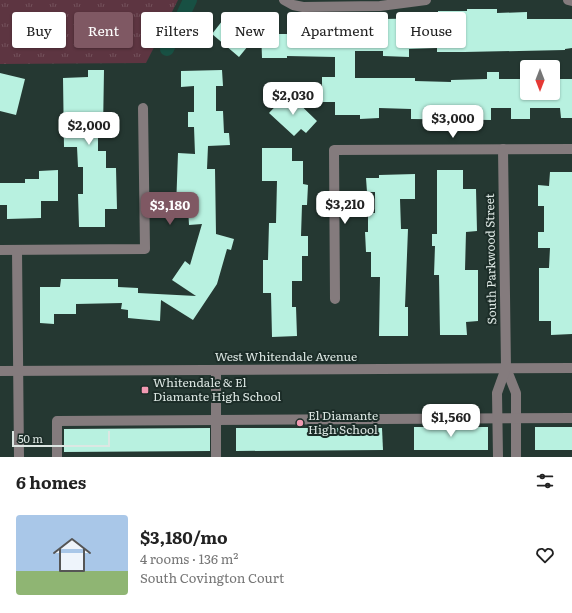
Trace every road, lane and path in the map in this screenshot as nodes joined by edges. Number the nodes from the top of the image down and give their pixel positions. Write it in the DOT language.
graph roads {
  1 [pos="284,0"];
  2 [pos="426,0"];
  3 [pos="568,0"];
  4 [pos="572,1"];
  5 [pos="143,108"];
  6 [pos="503,149"];
  7 [pos="572,149"];
  8 [pos="0,250"];
  9 [pos="18,250"];
  10 [pos="334,299"];
  11 [pos="506,368"];
  12 [pos="572,368"];
  13 [pos="216,370"];
  14 [pos="0,371"];
  15 [pos="18,371"];
  16 [pos="572,418"];
  17 [pos="498,419"];
  18 [pos="516,419"];
  19 [pos="216,420"];
  20 [pos="19,457"];
  21 [pos="57,457"];
  22 [pos="216,457"];
  23 [pos="498,457"];
  24 [pos="516,457"];
  1 -- 2 [label="street"];
  3 -- 4 [label="street"];
  5 -- 9 [label="street"];
  6 -- 7 [label="street"];
  6 -- 10 [label="street"];
  6 -- 11 [label="street, South Parkwood Street"];
  8 -- 9 [label="street"];
  9 -- 15 [label="street"];
  11 -- 12 [label="street, West Whitendale Avenue"];
  11 -- 13 [label="street, West Whitendale Avenue"];
  11 -- 17 [label="street"];
  11 -- 18 [label="street"];
  13 -- 15 [label="street, West Whitendale Avenue"];
  13 -- 19 [label="street"];
  14 -- 15 [label="street, West Whitendale Avenue"];
  15 -- 20 [label="street"];
  16 -- 18 [label="street"];
  17 -- 18 [label="street"];
  17 -- 19 [label="street"];
  17 -- 23 [label="street"];
  18 -- 24 [label="street"];
  19 -- 21 [label="street"];
  19 -- 22 [label="street"];
}
